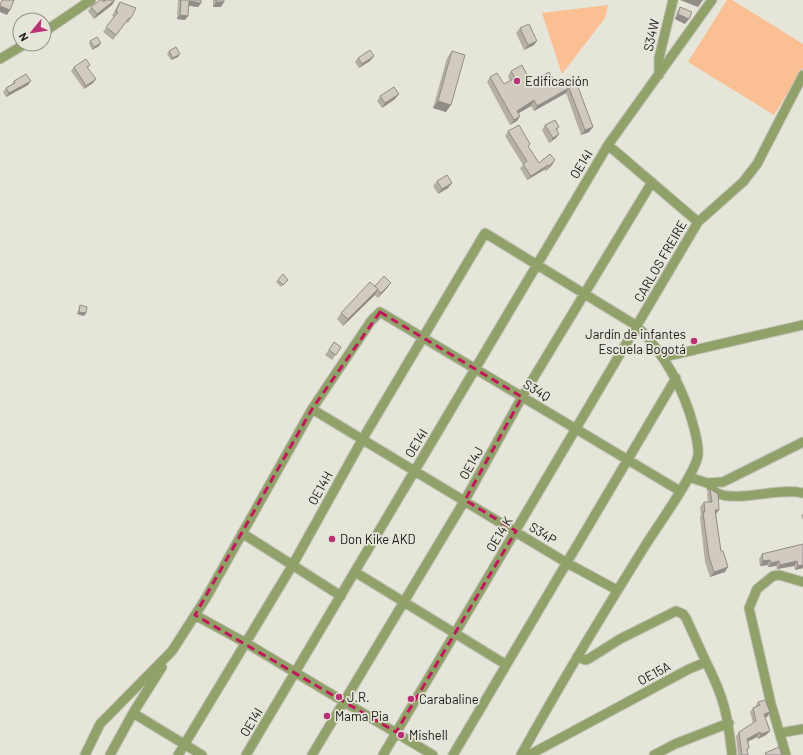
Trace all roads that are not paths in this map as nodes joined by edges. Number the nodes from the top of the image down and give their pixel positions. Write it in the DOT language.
graph roads {
  1 [pos="91,0"];
  2 [pos="673,0"];
  3 [pos="712,0"];
  4 [pos="52,27"];
  5 [pos="12,52"];
  6 [pos="0,59"];
  7 [pos="803,75"];
  8 [pos="659,76"];
  9 [pos="608,145"];
  10 [pos="652,182"];
  11 [pos="698,222"];
  12 [pos="537,265"];
  13 [pos="585,294"];
  14 [pos="803,325"];
  15 [pos="637,326"];
  16 [pos="423,337"];
  17 [pos="664,357"];
  18 [pos="475,369"];
  19 [pos="676,378"];
  20 [pos="522,397"];
  21 [pos="312,409"];
  22 [pos="576,429"];
  23 [pos="362,440"];
  24 [pos="803,442"];
  25 [pos="627,459"];
  26 [pos="414,472"];
  27 [pos="689,477"];
  28 [pos="710,483"];
  29 [pos="680,491"];
  30 [pos="803,493"];
  31 [pos="465,500"];
  32 [pos="516,531"];
  33 [pos="242,533"];
  34 [pos="567,563"];
  35 [pos="292,566"];
  36 [pos="355,572"];
  37 [pos="803,582"];
  38 [pos="618,590"];
  39 [pos="340,596"];
  40 [pos="403,602"];
  41 [pos="195,614"];
  42 [pos="455,634"];
  43 [pos="246,643"];
  44 [pos="172,651"];
  45 [pos="577,657"];
  46 [pos="706,662"];
  47 [pos="506,664"];
  48 [pos="295,673"];
  49 [pos="343,701"];
  50 [pos="133,713"];
  51 [pos="729,723"];
  52 [pos="803,729"];
  53 [pos="396,732"];
  54 [pos="780,733"];
  55 [pos="184,745"];
  56 [pos="85,755"];
  57 [pos="110,755"];
  58 [pos="178,755"];
  59 [pos="202,755"];
  60 [pos="246,755"];
  61 [pos="312,755"];
  62 [pos="383,755"];
  63 [pos="432,755"];
  64 [pos="453,755"];
  65 [pos="521,755"];
  66 [pos="529,755"];
  67 [pos="654,755"];
  68 [pos="732,755"];
  69 [pos="786,755"];
  1 -- 4 [label="street"];
  2 -- 8 [label="street, S34W"];
  3 -- 8 [label="street, OE14I"];
  5 -- 6 [label="street"];
  7 -- 11 [label="street, CARLOS FREIRE"];
  8 -- 9 [label="street, OE14I"];
  9 -- 10 [label="street"];
  9 -- 12 [label="street, OE14I"];
  10 -- 11 [label="street"];
  10 -- 13 [label="street, OE14J"];
  11 -- 15 [label="street, CARLOS FREIRE"];
  12 -- 13 [label="street"];
  12 -- 16 [label="street, OE14H"];
  12 -- 18 [label="street, OE14I"];
  13 -- 15 [label="street"];
  13 -- 20 [label="street, OE14J"];
  14 -- 17 [label="street"];
  15 -- 17 [label="street"];
  15 -- 22 [label="street, OE14 K"];
  16 -- 18 [label="street, S34Q"];
  16 -- 21 [label="street, S34Q"];
  16 -- 23 [label="street, OE14H"];
  17 -- 19 [label="street"];
  18 -- 20 [label="street, S34Q"];
  18 -- 26 [label="street, OE14I"];
  19 -- 25 [label="street"];
  19 -- 27 [label="street"];
  20 -- 22 [label="street, S34Q"];
  20 -- 31 [label="street, OE14J"];
  21 -- 23 [label="street, S34P"];
  21 -- 33 [label="street"];
  22 -- 25 [label="street, S34Q"];
  22 -- 32 [label="street, OE14 K"];
  23 -- 26 [label="street, S34P"];
  23 -- 35 [label="street, OE14H"];
  24 -- 28 [label="street"];
  25 -- 29 [label="street, S34Q"];
  25 -- 34 [label="street"];
  26 -- 31 [label="street, S34P"];
  26 -- 36 [label="street, OE14I"];
  27 -- 28 [label="street"];
  27 -- 29 [label="street"];
  28 -- 30 [label="street"];
  29 -- 38 [label="street"];
  31 -- 32 [label="street, S34P"];
  31 -- 40 [label="street, OE14J"];
  32 -- 34 [label="street, S34P"];
  32 -- 42 [label="street, OE14 K"];
  33 -- 35 [label="street"];
  33 -- 41 [label="street"];
  34 -- 38 [label="street, S34P"];
  34 -- 47 [label="street"];
  35 -- 39 [label="street"];
  35 -- 43 [label="street, OE14H"];
  36 -- 39 [label="street, OE14I"];
  36 -- 40 [label="street"];
  37 -- 54 [label="street"];
  38 -- 45 [label="street"];
  39 -- 48 [label="street, OE14I"];
  40 -- 42 [label="street"];
  40 -- 49 [label="street, OE14J"];
  41 -- 43 [label="street"];
  41 -- 44 [label="street"];
  42 -- 47 [label="street"];
  42 -- 53 [label="street, OE14 K"];
  43 -- 48 [label="street"];
  43 -- 55 [label="street, OE14H"];
  44 -- 50 [label="street"];
  44 -- 56 [label="street"];
  45 -- 46 [label="street"];
  45 -- 65 [label="street"];
  46 -- 51 [label="street"];
  46 -- 66 [label="street, OE15A"];
  47 -- 64 [label="street"];
  48 -- 49 [label="street"];
  48 -- 60 [label="street, OE14I"];
  49 -- 53 [label="street"];
  49 -- 61 [label="street, OE14J"];
  50 -- 55 [label="street"];
  50 -- 57 [label="street"];
  51 -- 67 [label="street"];
  51 -- 68 [label="street"];
  52 -- 54 [label="street"];
  53 -- 62 [label="street, OE14 K"];
  53 -- 63 [label="street"];
  54 -- 69 [label="street"];
  55 -- 58 [label="street, OE14H"];
  55 -- 59 [label="street"];
}
